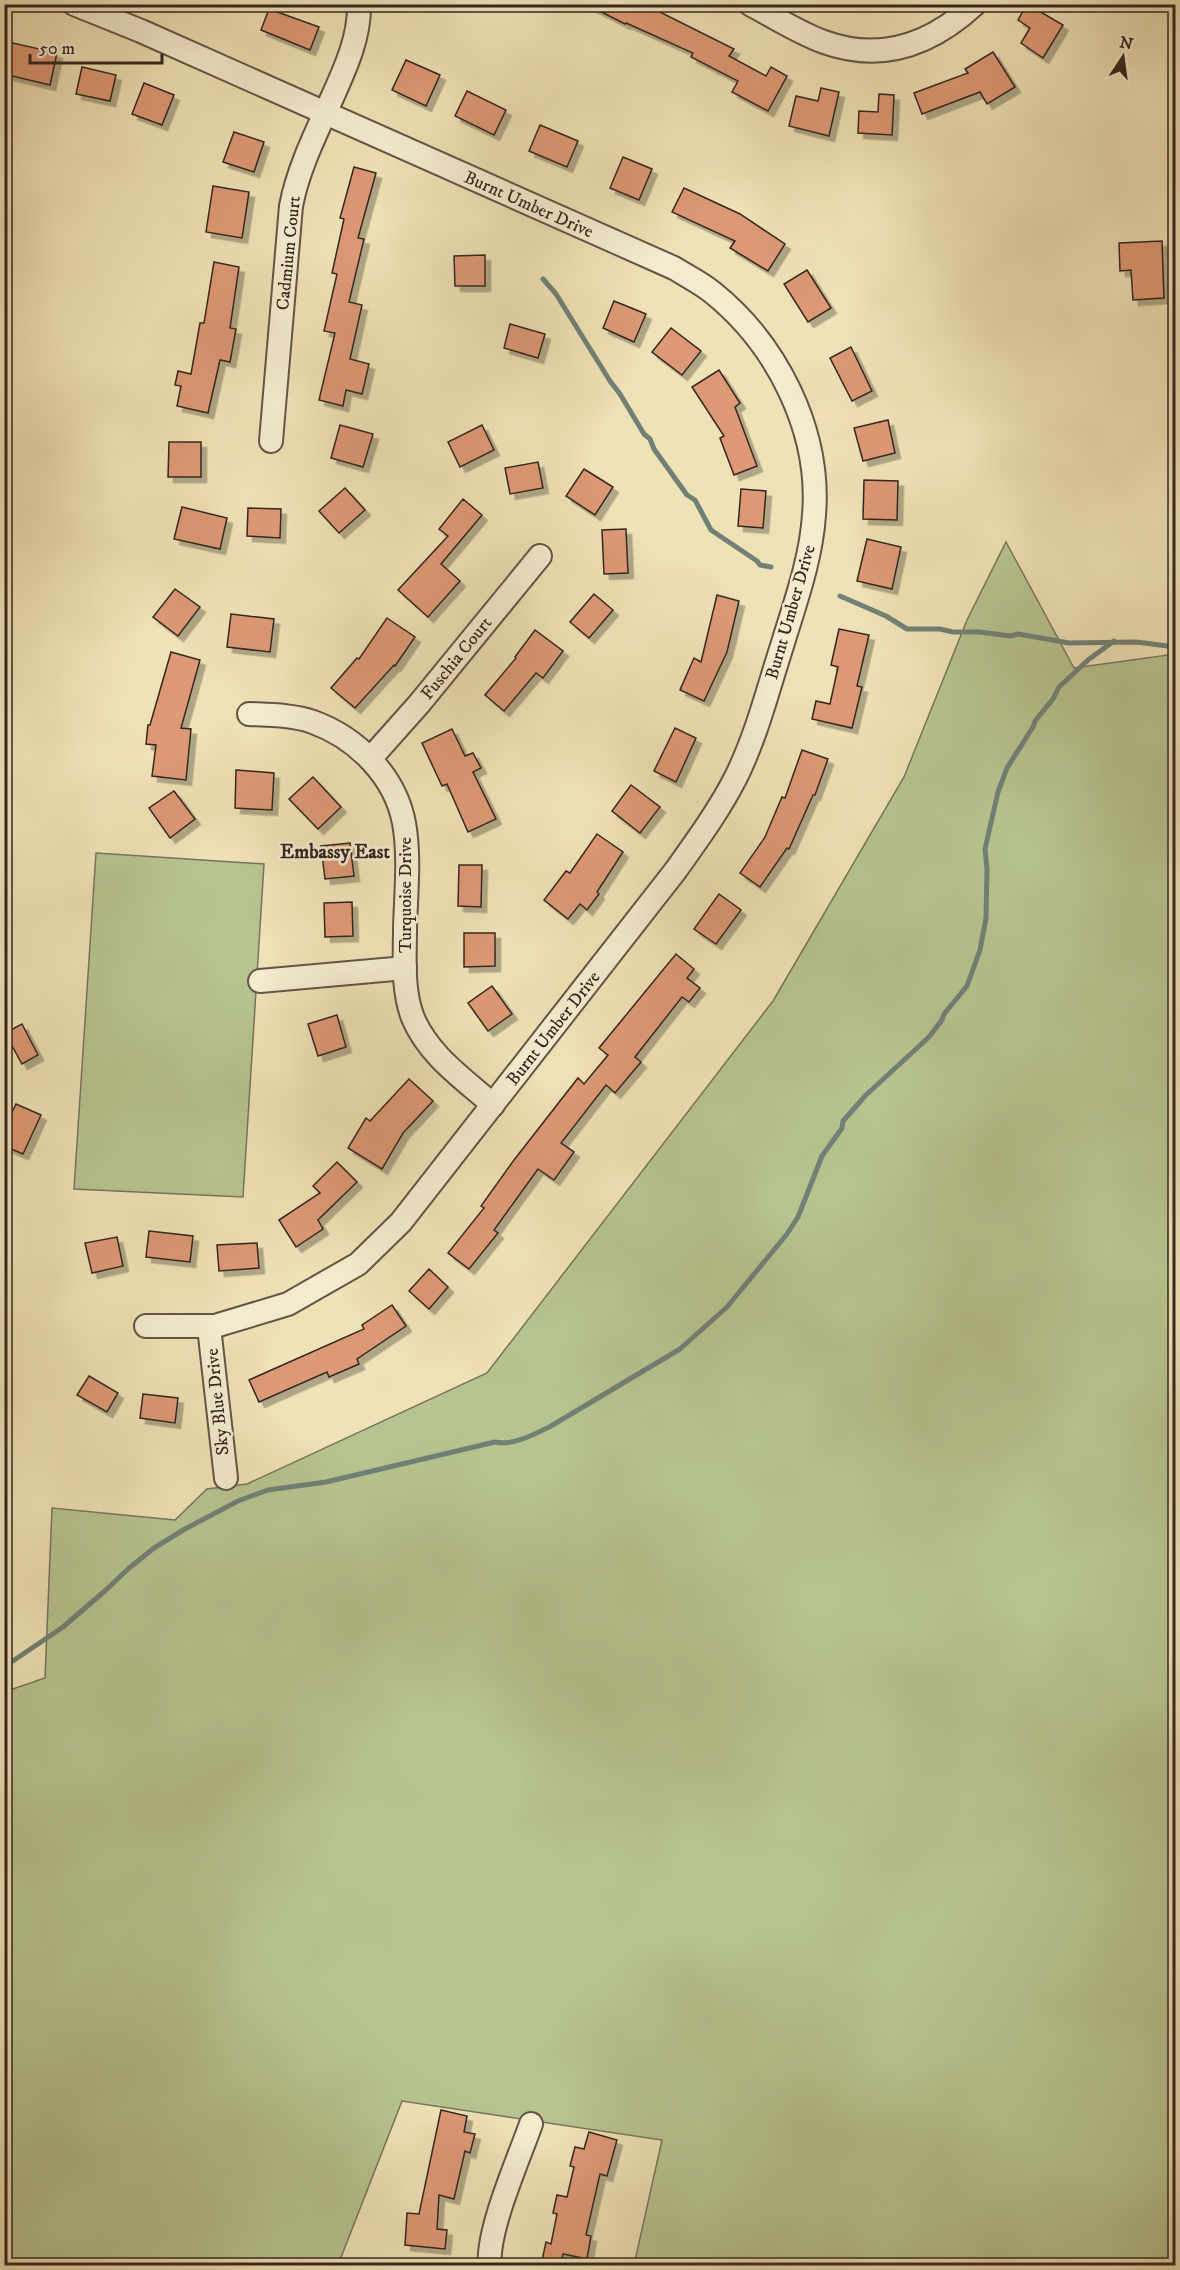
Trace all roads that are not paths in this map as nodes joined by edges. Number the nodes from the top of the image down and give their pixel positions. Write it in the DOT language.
graph roads {
  1 [pos="74,4"];
  2 [pos="359,4"];
  3 [pos="750,4"];
  4 [pos="975,4"];
  5 [pos="325,113"];
  6 [pos="271,441"];
  7 [pos="540,556"];
  8 [pos="249,714"];
  9 [pos="370,759"];
  10 [pos="405,968"];
  11 [pos="260,981"];
  12 [pos="493,1105"];
  13 [pos="146,1326"];
  14 [pos="209,1327"];
  15 [pos="226,1478"];
  16 [pos="531,2124"];
  17 [pos="490,2265"];
  1 -- 5 [label="street, Burnt Umber Drive"];
  2 -- 5 [label="street, Cadmium Court"];
  3 -- 4 [label="street"];
  5 -- 6 [label="street, Cadmium Court"];
  5 -- 12 [label="street, Burnt Umber Drive"];
  7 -- 9 [label="street, Fuschia Court"];
  8 -- 9 [label="street, Turquoise Drive"];
  9 -- 10 [label="street, Turquoise Drive"];
  10 -- 11 [label="street"];
  10 -- 12 [label="street, Turquoise Drive"];
  12 -- 14 [label="street, Burnt Umber Drive"];
  13 -- 14 [label="street, Burnt Umber Drive"];
  14 -- 15 [label="street, Sky Blue Drive"];
  16 -- 17 [label="street"];
}
